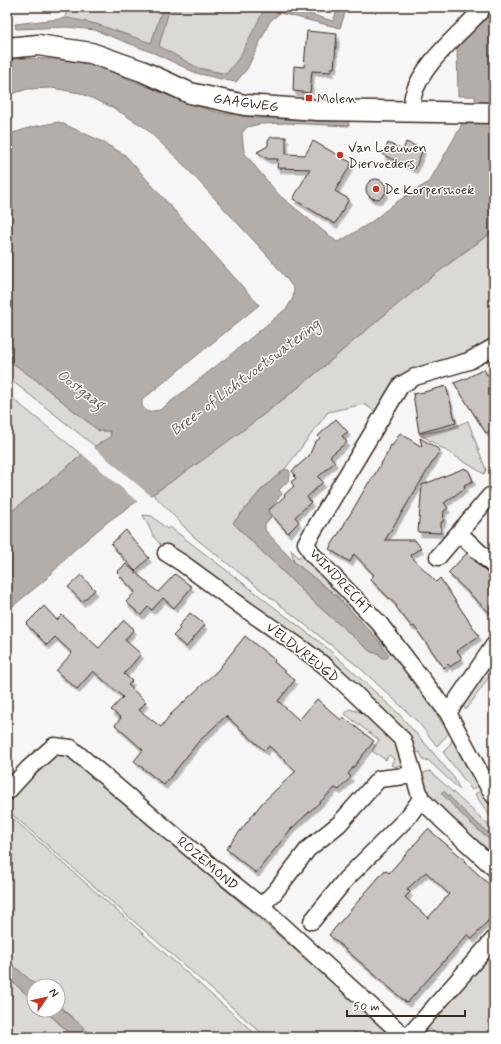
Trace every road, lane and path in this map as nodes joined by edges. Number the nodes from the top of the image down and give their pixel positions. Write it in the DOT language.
graph roads {
  1 [pos="484,7"];
  2 [pos="7,48"];
  3 [pos="411,112"];
  4 [pos="494,113"];
  5 [pos="494,347"];
  6 [pos="490,496"];
  7 [pos="460,533"];
  8 [pos="166,553"];
  9 [pos="438,557"];
  10 [pos="494,566"];
  11 [pos="494,645"];
  12 [pos="448,713"];
  13 [pos="414,775"];
  14 [pos="7,792"];
  15 [pos="494,796"];
  16 [pos="421,799"];
  17 [pos="494,868"];
  18 [pos="261,906"];
  19 [pos="312,921"];
  20 [pos="494,939"];
  21 [pos="405,1037"];
  22 [pos="408,1037"];
  1 -- 3 [label="street"];
  2 -- 3 [label="main road, GAAGWEG"];
  3 -- 4 [label="main road, GAAGWEG"];
  5 -- 12 [label="street, WINDRECHT"];
  6 -- 7 [label="street"];
  7 -- 9 [label="street"];
  7 -- 10 [label="street"];
  8 -- 13 [label="street, VELDVREUGD"];
  11 -- 12 [label="street"];
  12 -- 15 [label="street, WINDRECHT"];
  13 -- 16 [label="street, VELDVREUGD"];
  13 -- 18 [label="street"];
  14 -- 18 [label="street, ROZEMOND"];
  16 -- 17 [label="street, VELDVREUGD"];
  16 -- 19 [label="street"];
  18 -- 21 [label="street, ROZEMOND"];
  20 -- 22 [label="street"];
}
